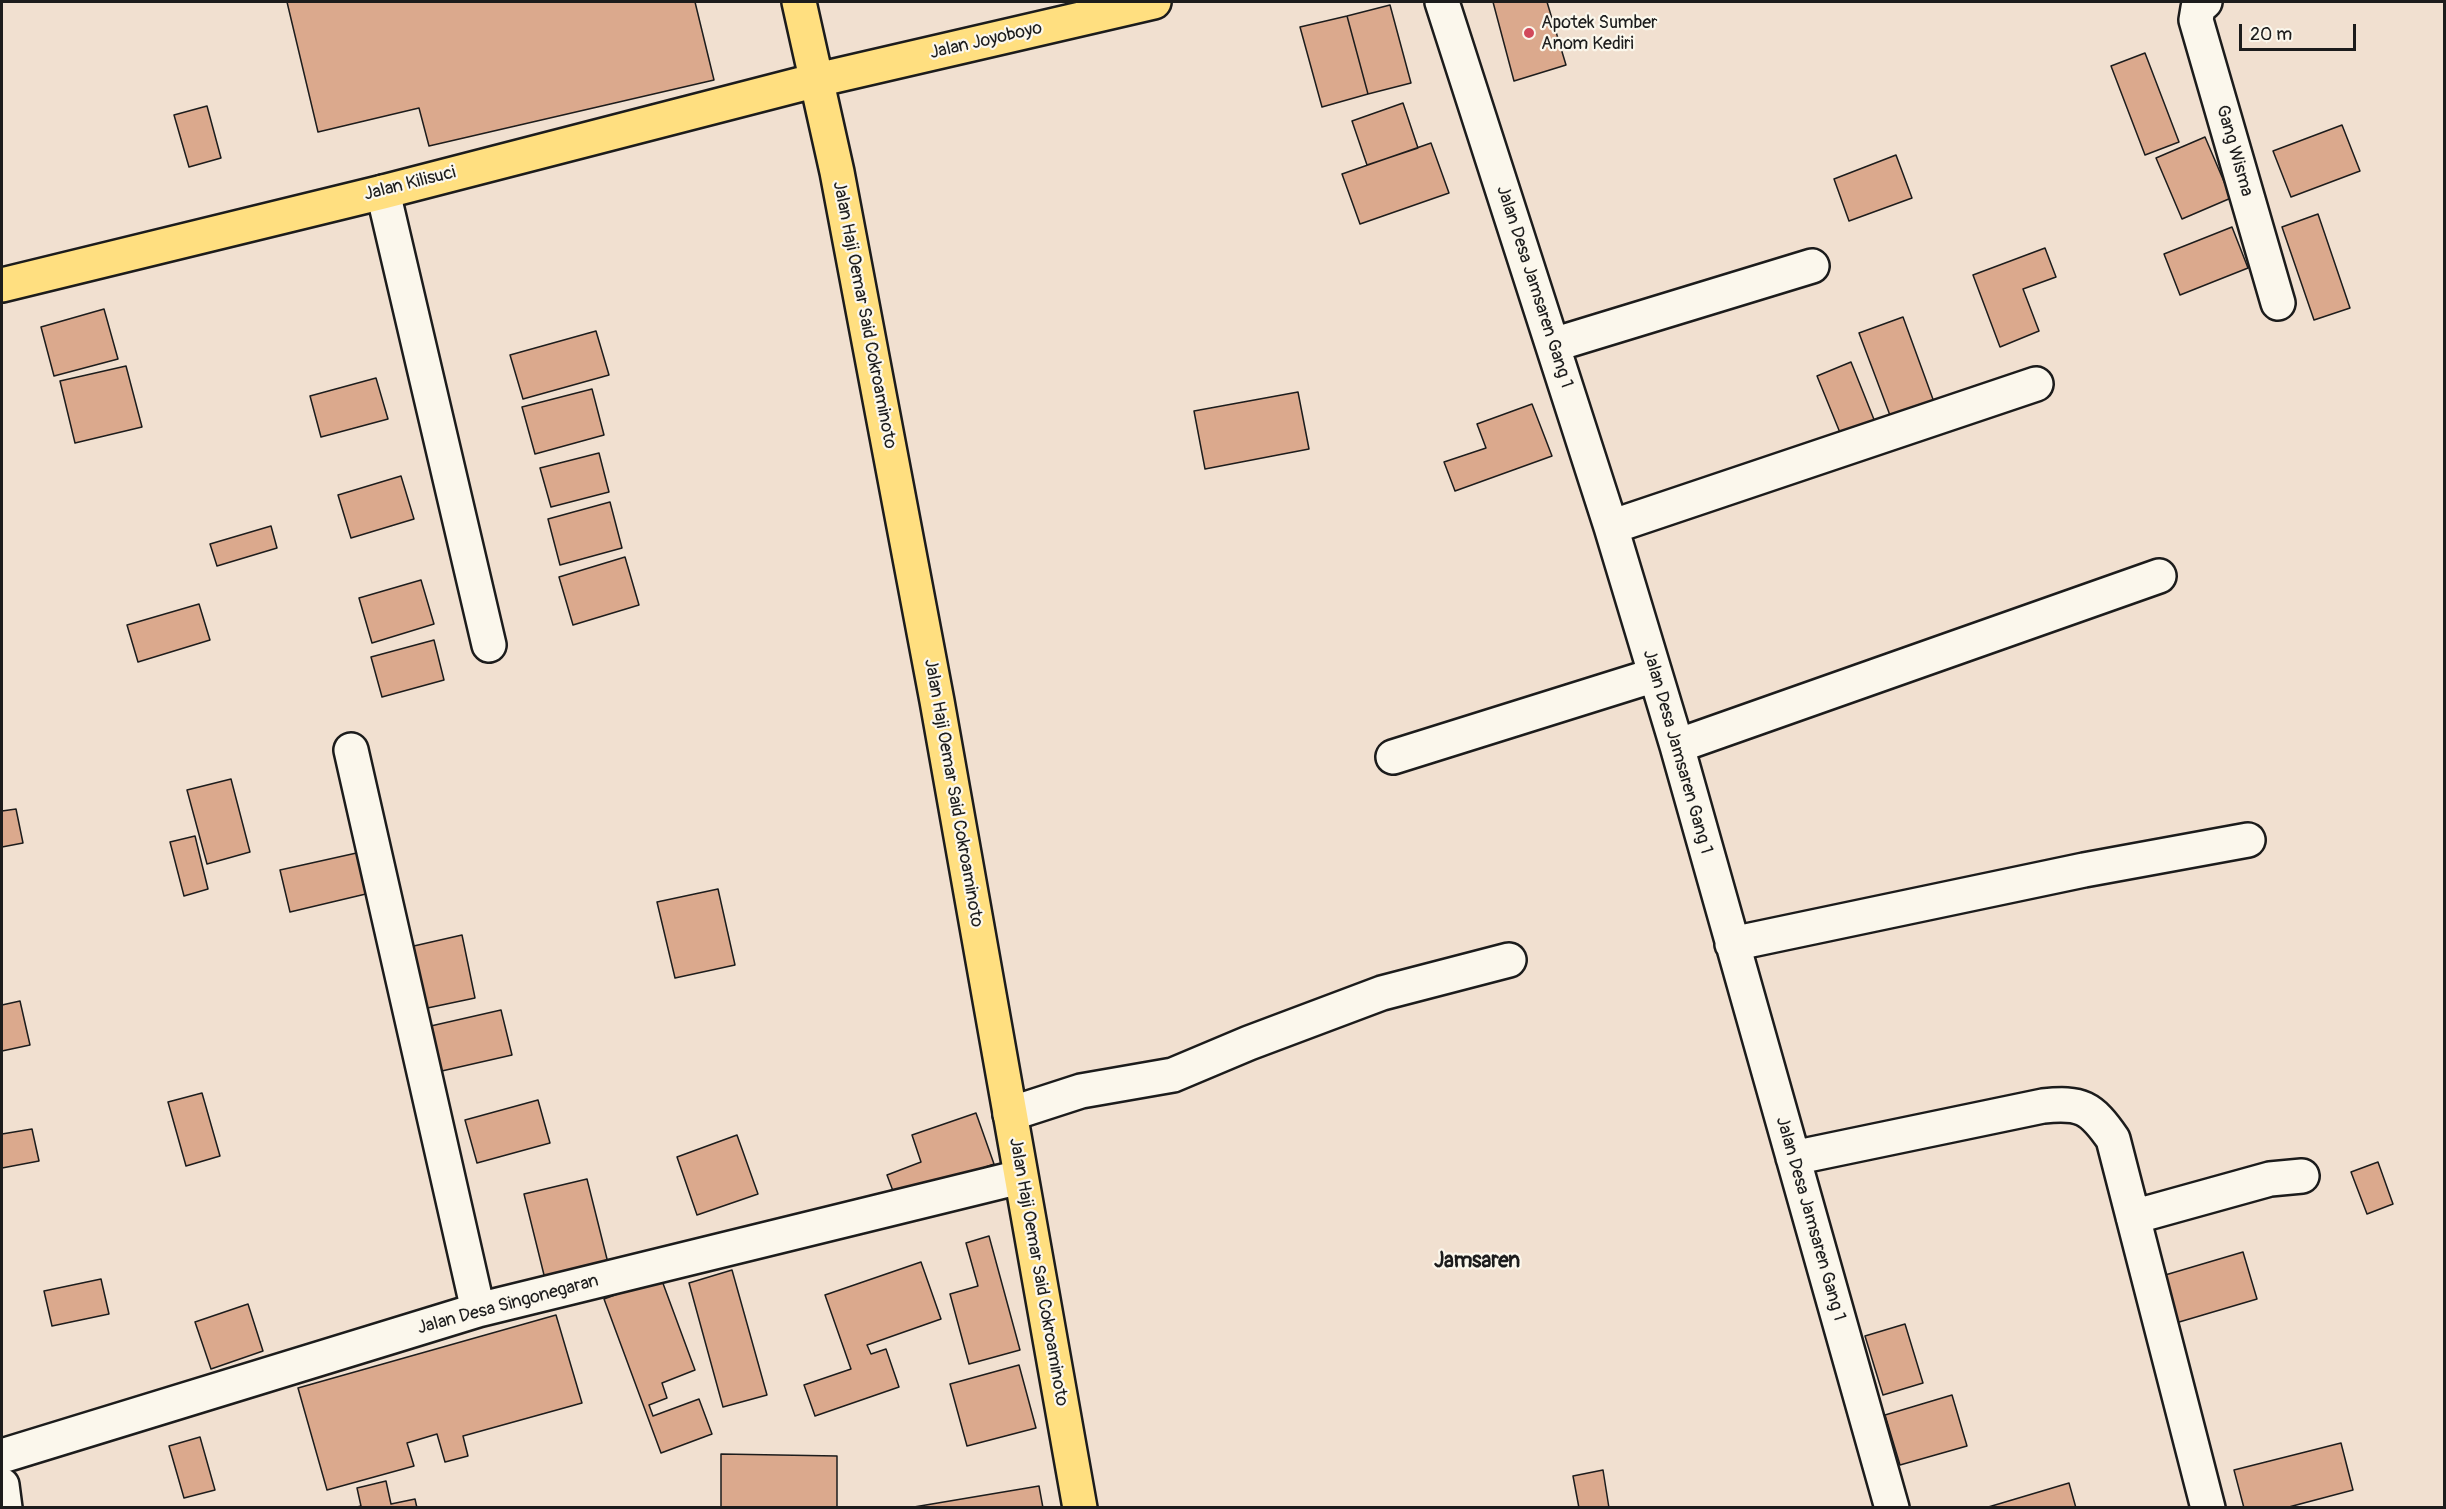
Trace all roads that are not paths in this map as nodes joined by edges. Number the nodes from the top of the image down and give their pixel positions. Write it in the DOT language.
graph roads {
  1 [pos="800,2"];
  2 [pos="1154,2"];
  3 [pos="1442,2"];
  4 [pos="2205,2"];
  5 [pos="817,80"];
  6 [pos="383,192"];
  7 [pos="1812,266"];
  8 [pos="2,285"];
  9 [pos="2278,303"];
  10 [pos="1553,345"];
  11 [pos="2036,384"];
  12 [pos="1611,527"];
  13 [pos="2159,576"];
  14 [pos="489,645"];
  15 [pos="1655,675"];
  16 [pos="1677,746"];
  17 [pos="351,750"];
  18 [pos="1393,757"];
  19 [pos="2248,840"];
  20 [pos="1732,944"];
  21 [pos="1509,960"];
  22 [pos="1010,1114"];
  23 [pos="1793,1158"];
  24 [pos="2302,1176"];
  25 [pos="1020,1177"];
  26 [pos="2133,1217"];
  27 [pos="478,1310"];
  28 [pos="2,1456"];
  29 [pos="2,1485"];
  30 [pos="5,1508"];
  31 [pos="1080,1508"];
  32 [pos="1892,1508"];
  33 [pos="2208,1508"];
  1 -- 5 [label="main road, Jalan Haji Oemar Said Cokroaminoto"];
  2 -- 5 [label="main road, Jalan Joyoboyo"];
  3 -- 10 [label="street, Jalan Desa Jamsaren Gang 1"];
  4 -- 9 [label="street, Gang Wisma"];
  5 -- 6 [label="main road, Jalan Kilisuci"];
  5 -- 22 [label="main road, Jalan Haji Oemar Said Cokroaminoto"];
  6 -- 8 [label="main road, Jalan Kilisuci"];
  6 -- 14 [label="street"];
  7 -- 10 [label="street"];
  10 -- 12 [label="street, Jalan Desa Jamsaren Gang 1"];
  11 -- 12 [label="street"];
  12 -- 15 [label="street, Jalan Desa Jamsaren Gang 1"];
  13 -- 16 [label="street"];
  15 -- 16 [label="street, Jalan Desa Jamsaren Gang 1"];
  15 -- 18 [label="street"];
  16 -- 20 [label="street, Jalan Desa Jamsaren Gang 1"];
  17 -- 27 [label="street"];
  19 -- 20 [label="street"];
  20 -- 23 [label="street, Jalan Desa Jamsaren Gang 1"];
  21 -- 22 [label="street"];
  22 -- 25 [label="main road, Jalan Haji Oemar Said Cokroaminoto"];
  23 -- 26 [label="street"];
  23 -- 32 [label="street, Jalan Desa Jamsaren Gang 1"];
  24 -- 26 [label="street"];
  25 -- 27 [label="street, Jalan Desa Singonegaran"];
  25 -- 31 [label="main road, Jalan Haji Oemar Said Cokroaminoto"];
  26 -- 33 [label="street"];
  27 -- 28 [label="street, Jalan Desa Singonegaran"];
  29 -- 30 [label="street"];
}
